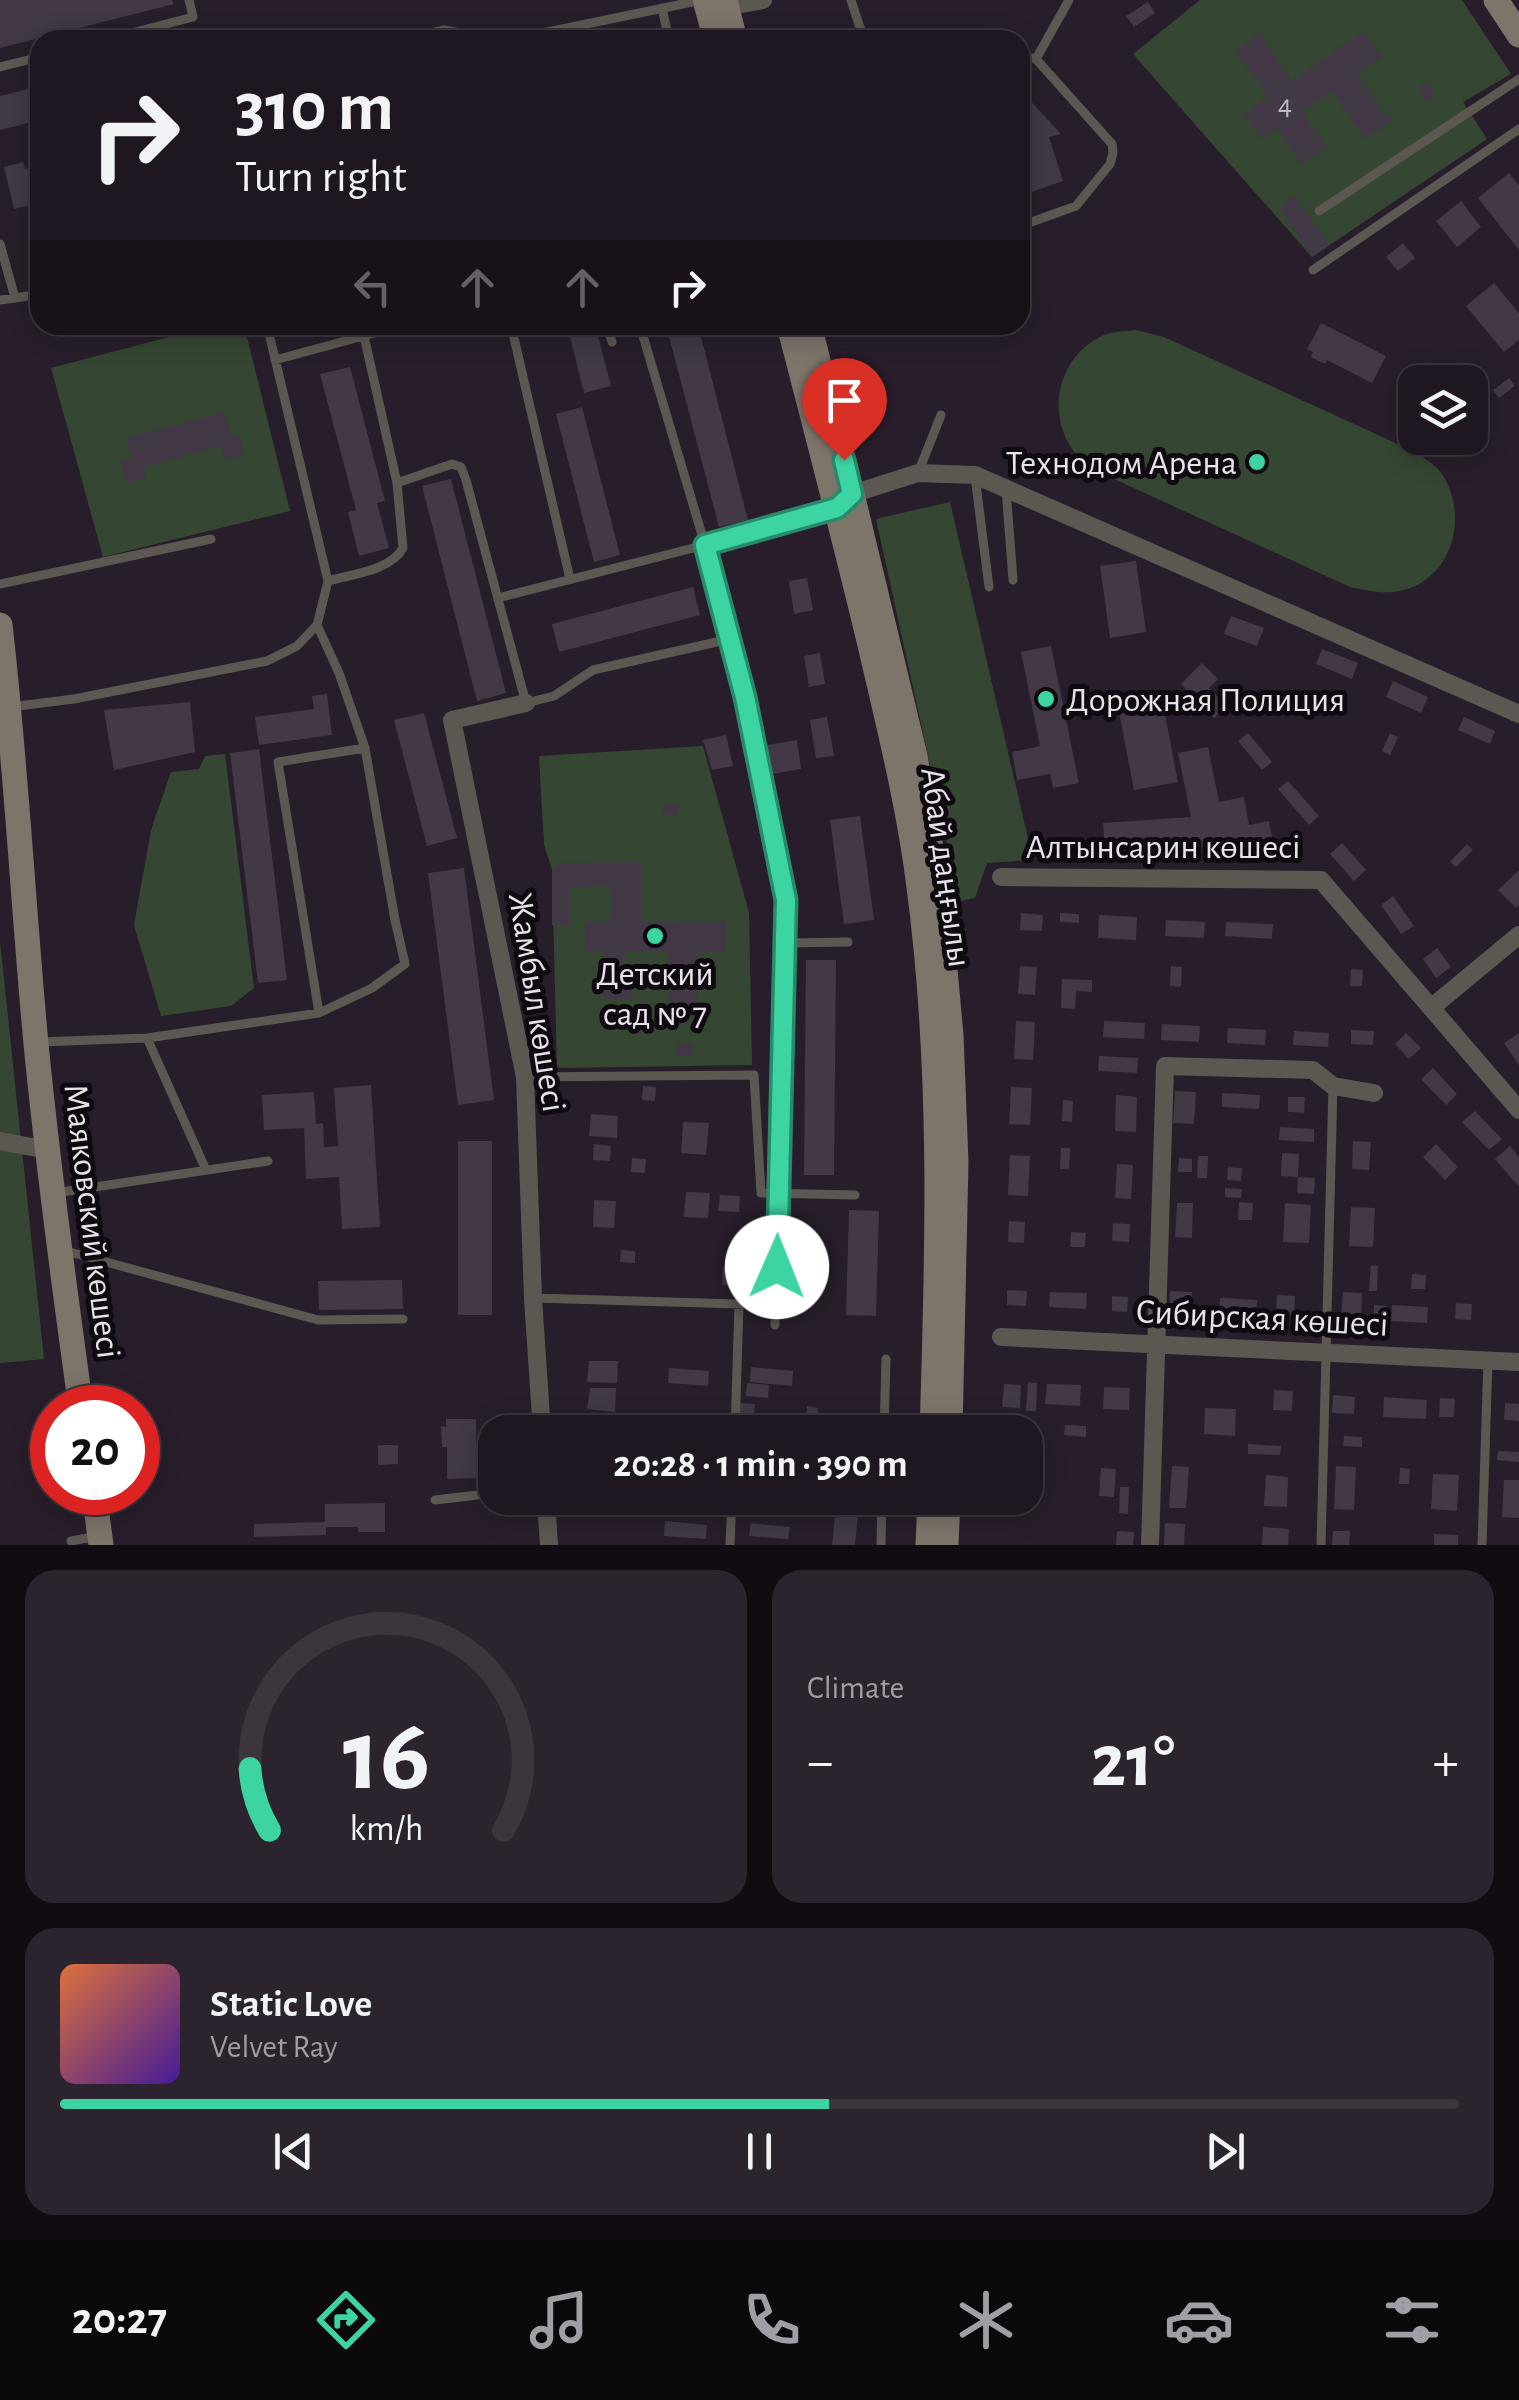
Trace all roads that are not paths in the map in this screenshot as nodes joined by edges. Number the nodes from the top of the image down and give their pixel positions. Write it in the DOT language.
graph roads {
  1 [pos="189,0"];
  2 [pos="763,0"];
  3 [pos="850,0"];
  4 [pos="1068,0"];
  5 [pos="1496,0"];
  6 [pos="713,1"];
  7 [pos="662,8"];
  8 [pos="143,30"];
  9 [pos="558,30"];
  10 [pos="668,30"];
  11 [pos="715,30"];
  12 [pos="729,30"];
  13 [pos="860,30"];
  14 [pos="1519,35"];
  15 [pos="1030,57"];
  16 [pos="1036,58"];
  17 [pos="30,60"];
  18 [pos="0,67"];
  19 [pos="1519,79"];
  20 [pos="1519,129"];
  21 [pos="1318,211"];
  22 [pos="1030,222"];
  23 [pos="0,244"];
  24 [pos="1313,270"];
  25 [pos="30,296"];
  26 [pos="14,298"];
  27 [pos="0,300"];
  28 [pos="269,335"];
  29 [pos="368,335"];
  30 [pos="513,335"];
  31 [pos="610,335"];
  32 [pos="643,335"];
  33 [pos="792,335"];
  34 [pos="810,335"];
  35 [pos="364,336"];
  36 [pos="612,342"];
  37 [pos="275,360"];
  38 [pos="941,414"];
  39 [pos="918,474"];
  40 [pos="974,475"];
  41 [pos="397,483"];
  42 [pos="1006,489"];
  43 [pos="845,501"];
  44 [pos="211,539"];
  45 [pos="705,545"];
  46 [pos="570,579"];
  47 [pos="1013,580"];
  48 [pos="328,581"];
  49 [pos="0,584"];
  50 [pos="990,587"];
  51 [pos="498,598"];
  52 [pos="0,625"];
  53 [pos="317,625"];
  54 [pos="730,639"];
  55 [pos="526,703"];
  56 [pos="10,707"];
  57 [pos="1519,714"];
  58 [pos="365,748"];
  59 [pos="1001,878"];
  60 [pos="1519,935"];
  61 [pos="848,942"];
  62 [pos="786,944"];
  63 [pos="1431,1008"];
  64 [pos="319,1013"];
  65 [pos="147,1038"];
  66 [pos="36,1042"];
  67 [pos="525,1077"];
  68 [pos="1333,1086"];
  69 [pos="1374,1093"];
  70 [pos="1519,1110"];
  71 [pos="0,1141"];
  72 [pos="48,1150"];
  73 [pos="268,1161"];
  74 [pos="206,1170"];
  75 [pos="779,1192"];
  76 [pos="52,1193"];
  77 [pos="855,1195"];
  78 [pos="58,1248"];
  79 [pos="533,1298"];
  80 [pos="740,1304"];
  81 [pos="776,1304"];
  82 [pos="403,1319"];
  83 [pos="776,1324"];
  84 [pos="1002,1337"];
  85 [pos="1155,1344"];
  86 [pos="1326,1352"];
  87 [pos="886,1359"];
  88 [pos="1488,1360"];
  89 [pos="1519,1362"];
  90 [pos="78,1385"];
  91 [pos="541,1415"];
  92 [pos="736,1415"];
  93 [pos="884,1415"];
  94 [pos="932,1415"];
  95 [pos="950,1415"];
  96 [pos="478,1495"];
  97 [pos="435,1500"];
  98 [pos="97,1515"];
  99 [pos="547,1515"];
  100 [pos="731,1515"];
  101 [pos="882,1515"];
  102 [pos="929,1515"];
  103 [pos="947,1515"];
  104 [pos="101,1540"];
  105 [pos="72,1541"];
  106 [pos="550,1545"];
  107 [pos="730,1545"];
  108 [pos="881,1545"];
  109 [pos="928,1545"];
  110 [pos="946,1545"];
  111 [pos="1150,1545"];
  112 [pos="1321,1545"];
  113 [pos="1482,1545"];
  1 -- 8 [label="lane"];
  2 -- 6 [label="street"];
  3 -- 13 [label="lane"];
  4 -- 16 [label="lane"];
  5 -- 14 [label="main road"];
  6 -- 7 [label="lane"];
  6 -- 11 [label="main road"];
  6 -- 12 [label="main road"];
  7 -- 9 [label="lane"];
  7 -- 10 [label="lane"];
  15 -- 16 [label="lane"];
  16 -- 22 [label="lane"];
  17 -- 18 [label="lane"];
  19 -- 21 [label="lane"];
  20 -- 24 [label="lane"];
  23 -- 26 [label="lane"];
  25 -- 26 [label="lane"];
  26 -- 27 [label="lane"];
  28 -- 37 [label="lane"];
  29 -- 35 [label="lane"];
  30 -- 46 [label="lane"];
  31 -- 36 [label="lane"];
  32 -- 45 [label="lane"];
  33 -- 43 [label="main road, Абай даңғылы"];
  34 -- 43 [label="main road, Абай даңғылы"];
  35 -- 37 [label="lane"];
  35 -- 41 [label="lane"];
  37 -- 48 [label="lane"];
  38 -- 39 [label="lane"];
  39 -- 40 [label="street"];
  39 -- 43 [label="street"];
  40 -- 42 [label="street"];
  40 -- 50 [label="lane"];
  41 -- 48 [label="lane"];
  41 -- 51 [label="lane"];
  42 -- 47 [label="lane"];
  42 -- 57 [label="street"];
  43 -- 45 [label="lane"];
  43 -- 94 [label="main road, Абай даңғылы"];
  43 -- 95 [label="main road, Абай даңғылы"];
  44 -- 49 [label="lane"];
  45 -- 46 [label="lane"];
  45 -- 54 [label="lane"];
  46 -- 51 [label="lane"];
  48 -- 53 [label="lane"];
  51 -- 55 [label="lane"];
  52 -- 56 [label="main road, Маяковский көшесі"];
  53 -- 56 [label="lane"];
  53 -- 58 [label="lane"];
  54 -- 55 [label="lane"];
  54 -- 62 [label="lane"];
  55 -- 67 [label="street, Жамбыл көшесі"];
  56 -- 66 [label="main road, Маяковский көшесі"];
  58 -- 64 [label="lane"];
  58 -- 64 [label="lane"];
  59 -- 63 [label="street, Алтынсарин көшесі"];
  60 -- 63 [label="street"];
  61 -- 62 [label="lane"];
  62 -- 75 [label="lane"];
  63 -- 70 [label="street, Алтынсарин көшесі"];
  64 -- 65 [label="lane"];
  65 -- 66 [label="lane"];
  65 -- 74 [label="lane"];
  66 -- 72 [label="main road, Маяковский көшесі"];
  67 -- 75 [label="lane"];
  67 -- 79 [label="street, Жамбыл көшесі"];
  68 -- 69 [label="street"];
  68 -- 85 [label="street"];
  68 -- 86 [label="lane"];
  71 -- 72 [label="street"];
  72 -- 76 [label="main road, Маяковский көшесі"];
  73 -- 74 [label="lane"];
  74 -- 76 [label="lane"];
  75 -- 77 [label="lane"];
  75 -- 81 [label="lane"];
  76 -- 78 [label="main road, Маяковский көшесі"];
  78 -- 82 [label="lane"];
  78 -- 90 [label="main road, Маяковский көшесі"];
  79 -- 80 [label="lane"];
  79 -- 91 [label="street, Жамбыл көшесі"];
  80 -- 81 [label="lane"];
  80 -- 92 [label="lane"];
  81 -- 83 [label="lane"];
  84 -- 85 [label="street, Сибирская көшесі"];
  85 -- 86 [label="street, Сибирская көшесі"];
  85 -- 111 [label="street"];
  86 -- 88 [label="street, Сибирская көшесі"];
  86 -- 112 [label="lane"];
  87 -- 93 [label="lane"];
  88 -- 89 [label="street, Сибирская көшесі"];
  88 -- 113 [label="lane"];
  96 -- 97 [label="lane"];
  98 -- 104 [label="main road"];
  99 -- 106 [label="street"];
  100 -- 107 [label="lane"];
  101 -- 108 [label="lane"];
  102 -- 109 [label="main road"];
  103 -- 110 [label="main road"];
  104 -- 105 [label="lane"];
}
